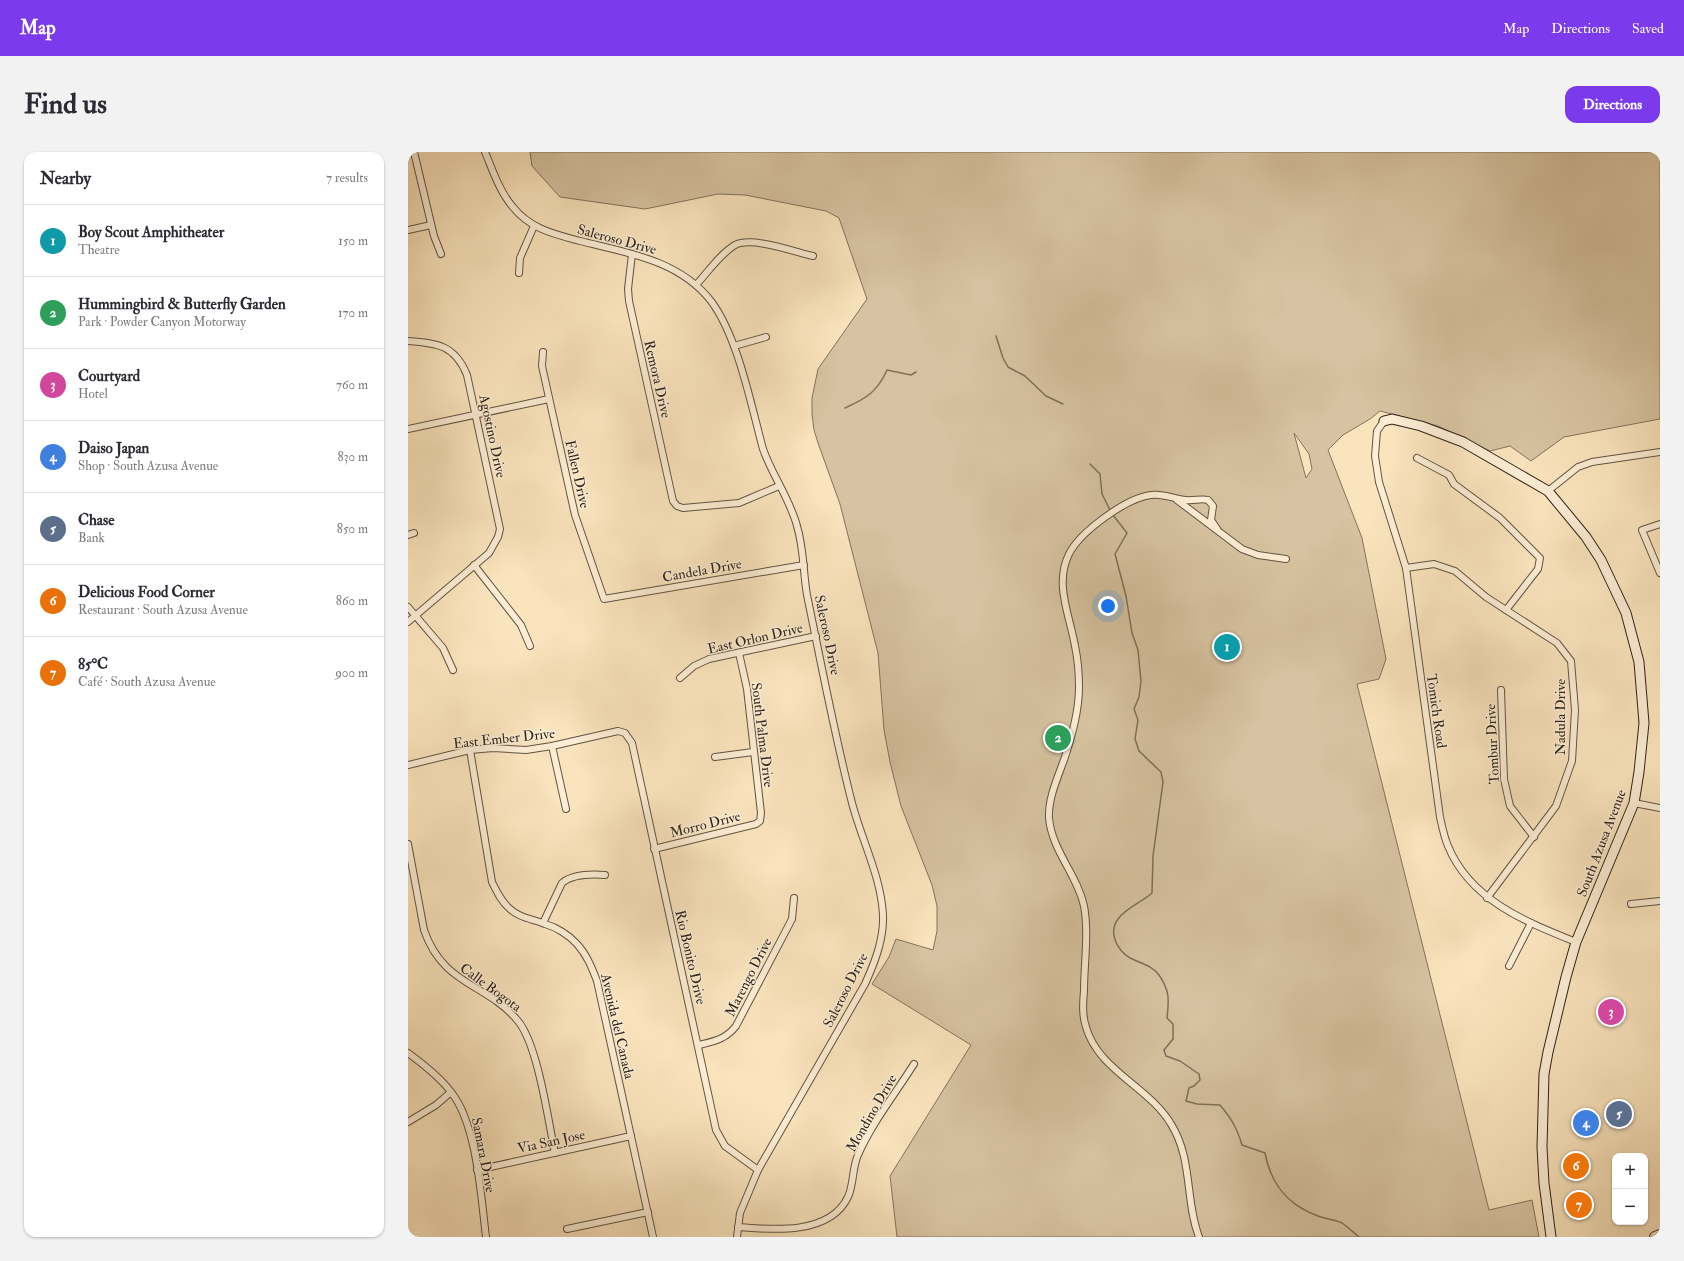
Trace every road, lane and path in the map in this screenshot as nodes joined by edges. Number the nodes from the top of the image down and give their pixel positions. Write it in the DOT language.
graph roads {
  1 [pos="414,152"];
  2 [pos="485,152"];
  3 [pos="431,225"];
  4 [pos="534,226"];
  5 [pos="408,230"];
  6 [pos="441,254"];
  7 [pos="632,254"];
  8 [pos="813,256"];
  9 [pos="519,273"];
  10 [pos="696,285"];
  11 [pos="766,337"];
  12 [pos="408,341"];
  13 [pos="734,346"];
  14 [pos="543,352"];
  15 [pos="549,399"];
  16 [pos="476,414"];
  17 [pos="1384,421"];
  18 [pos="408,429"];
  19 [pos="1660,452"];
  20 [pos="1417,458"];
  21 [pos="779,486"];
  22 [pos="1548,491"];
  23 [pos="1174,497"];
  24 [pos="1660,524"];
  25 [pos="1217,529"];
  26 [pos="1286,559"];
  27 [pos="474,565"];
  28 [pos="804,565"];
  29 [pos="1406,568"];
  30 [pos="1660,573"];
  31 [pos="604,599"];
  32 [pos="408,607"];
  33 [pos="1506,610"];
  34 [pos="416,616"];
  35 [pos="408,622"];
  36 [pos="816,636"];
  37 [pos="530,646"];
  38 [pos="739,652"];
  39 [pos="453,670"];
  40 [pos="680,678"];
  41 [pos="1501,690"];
  42 [pos="625,733"];
  43 [pos="552,746"];
  44 [pos="470,750"];
  45 [pos="753,752"];
  46 [pos="715,757"];
  47 [pos="408,765"];
  48 [pos="1634,803"];
  49 [pos="1660,808"];
  50 [pos="566,809"];
  51 [pos="760,821"];
  52 [pos="1534,837"];
  53 [pos="408,844"];
  54 [pos="654,849"];
  55 [pos="605,875"];
  56 [pos="794,898"];
  57 [pos="1487,898"];
  58 [pos="1660,901"];
  59 [pos="1631,904"];
  60 [pos="543,923"];
  61 [pos="1531,923"];
  62 [pos="1576,942"];
  63 [pos="1509,966"];
  64 [pos="699,1045"];
  65 [pos="408,1053"];
  66 [pos="914,1064"];
  67 [pos="452,1092"];
  68 [pos="408,1122"];
  69 [pos="631,1136"];
  70 [pos="555,1153"];
  71 [pos="477,1170"];
  72 [pos="758,1170"];
  73 [pos="648,1212"];
  74 [pos="738,1226"];
  75 [pos="567,1229"];
  76 [pos="1660,1235"];
  77 [pos="486,1237"];
  78 [pos="653,1237"];
  79 [pos="737,1237"];
  80 [pos="1199,1237"];
  81 [pos="1551,1237"];
  82 [pos="1655,1237"];
  1 -- 3 [label="street"];
  2 -- 4 [label="street, Saleroso Drive"];
  3 -- 5 [label="street"];
  3 -- 6 [label="street"];
  4 -- 7 [label="street, Saleroso Drive"];
  4 -- 9 [label="street"];
  7 -- 10 [label="street, Saleroso Drive"];
  7 -- 21 [label="street, Remora Drive"];
  8 -- 10 [label="street"];
  10 -- 13 [label="street, Saleroso Drive"];
  11 -- 13 [label="street"];
  12 -- 16 [label="street, Agostino Drive"];
  13 -- 21 [label="street, Saleroso Drive"];
  14 -- 15 [label="street, Fallen Drive"];
  15 -- 16 [label="street"];
  15 -- 31 [label="street, Fallen Drive"];
  16 -- 18 [label="street"];
  16 -- 27 [label="street, Agostino Drive"];
  17 -- 22 [label="street, South Azusa Avenue"];
  17 -- 29 [label="street, Tomich Road"];
  19 -- 22 [label="street"];
  20 -- 33 [label="street"];
  21 -- 28 [label="street, Saleroso Drive"];
  22 -- 48 [label="street, South Azusa Avenue"];
  23 -- 25 [label="street"];
  23 -- 25 [label="street"];
  23 -- 80 [label="street"];
  24 -- 30 [label="street"];
  25 -- 26 [label="street"];
  27 -- 34 [label="street, Agostino Drive"];
  27 -- 37 [label="street"];
  28 -- 31 [label="street, Candela Drive"];
  28 -- 36 [label="street, Saleroso Drive"];
  29 -- 33 [label="street, Nadula Drive"];
  29 -- 57 [label="street, Tomich Road"];
  32 -- 34 [label="street"];
  33 -- 52 [label="street, Nadula Drive"];
  34 -- 35 [label="street, Agostino Drive"];
  34 -- 39 [label="street"];
  36 -- 38 [label="street, East Orlon Drive"];
  36 -- 72 [label="street, Saleroso Drive"];
  38 -- 40 [label="street, East Orlon Drive"];
  38 -- 45 [label="street, South Palma Drive"];
  41 -- 52 [label="street, Tombur Drive"];
  42 -- 43 [label="street, East Ember Drive"];
  42 -- 54 [label="street, Rio Bonito Drive"];
  43 -- 44 [label="street, East Ember Drive"];
  43 -- 50 [label="street"];
  44 -- 47 [label="street, East Ember Drive"];
  44 -- 60 [label="street, Avenida del Canada"];
  45 -- 46 [label="street"];
  45 -- 51 [label="street, South Palma Drive"];
  48 -- 49 [label="street"];
  48 -- 62 [label="street, South Azusa Avenue"];
  51 -- 54 [label="street, Morro Drive"];
  52 -- 57 [label="street, Nadula Drive"];
  53 -- 70 [label="street, Calle Bogota"];
  54 -- 64 [label="street, Rio Bonito Drive"];
  55 -- 60 [label="street"];
  56 -- 64 [label="street, Marengo Drive"];
  57 -- 61 [label="street, Tomich Road"];
  58 -- 59 [label="street"];
  60 -- 69 [label="street, Avenida del Canada"];
  61 -- 62 [label="street, Tomich Road"];
  61 -- 63 [label="street"];
  62 -- 81 [label="street, South Azusa Avenue"];
  64 -- 72 [label="street, Rio Bonito Drive"];
  65 -- 67 [label="street, Samara Drive"];
  66 -- 74 [label="street, Mondino Drive"];
  67 -- 68 [label="street"];
  67 -- 71 [label="street, Samara Drive"];
  69 -- 70 [label="street, Via San Jose"];
  69 -- 73 [label="street, Avenida del Canada"];
  70 -- 71 [label="street, Via San Jose"];
  71 -- 77 [label="street, Samara Drive"];
  72 -- 74 [label="street, Saleroso Drive"];
  73 -- 75 [label="street"];
  73 -- 78 [label="street, Avenida del Canada"];
  74 -- 79 [label="street, Saleroso Drive"];
  76 -- 82 [label="main road"];
}
